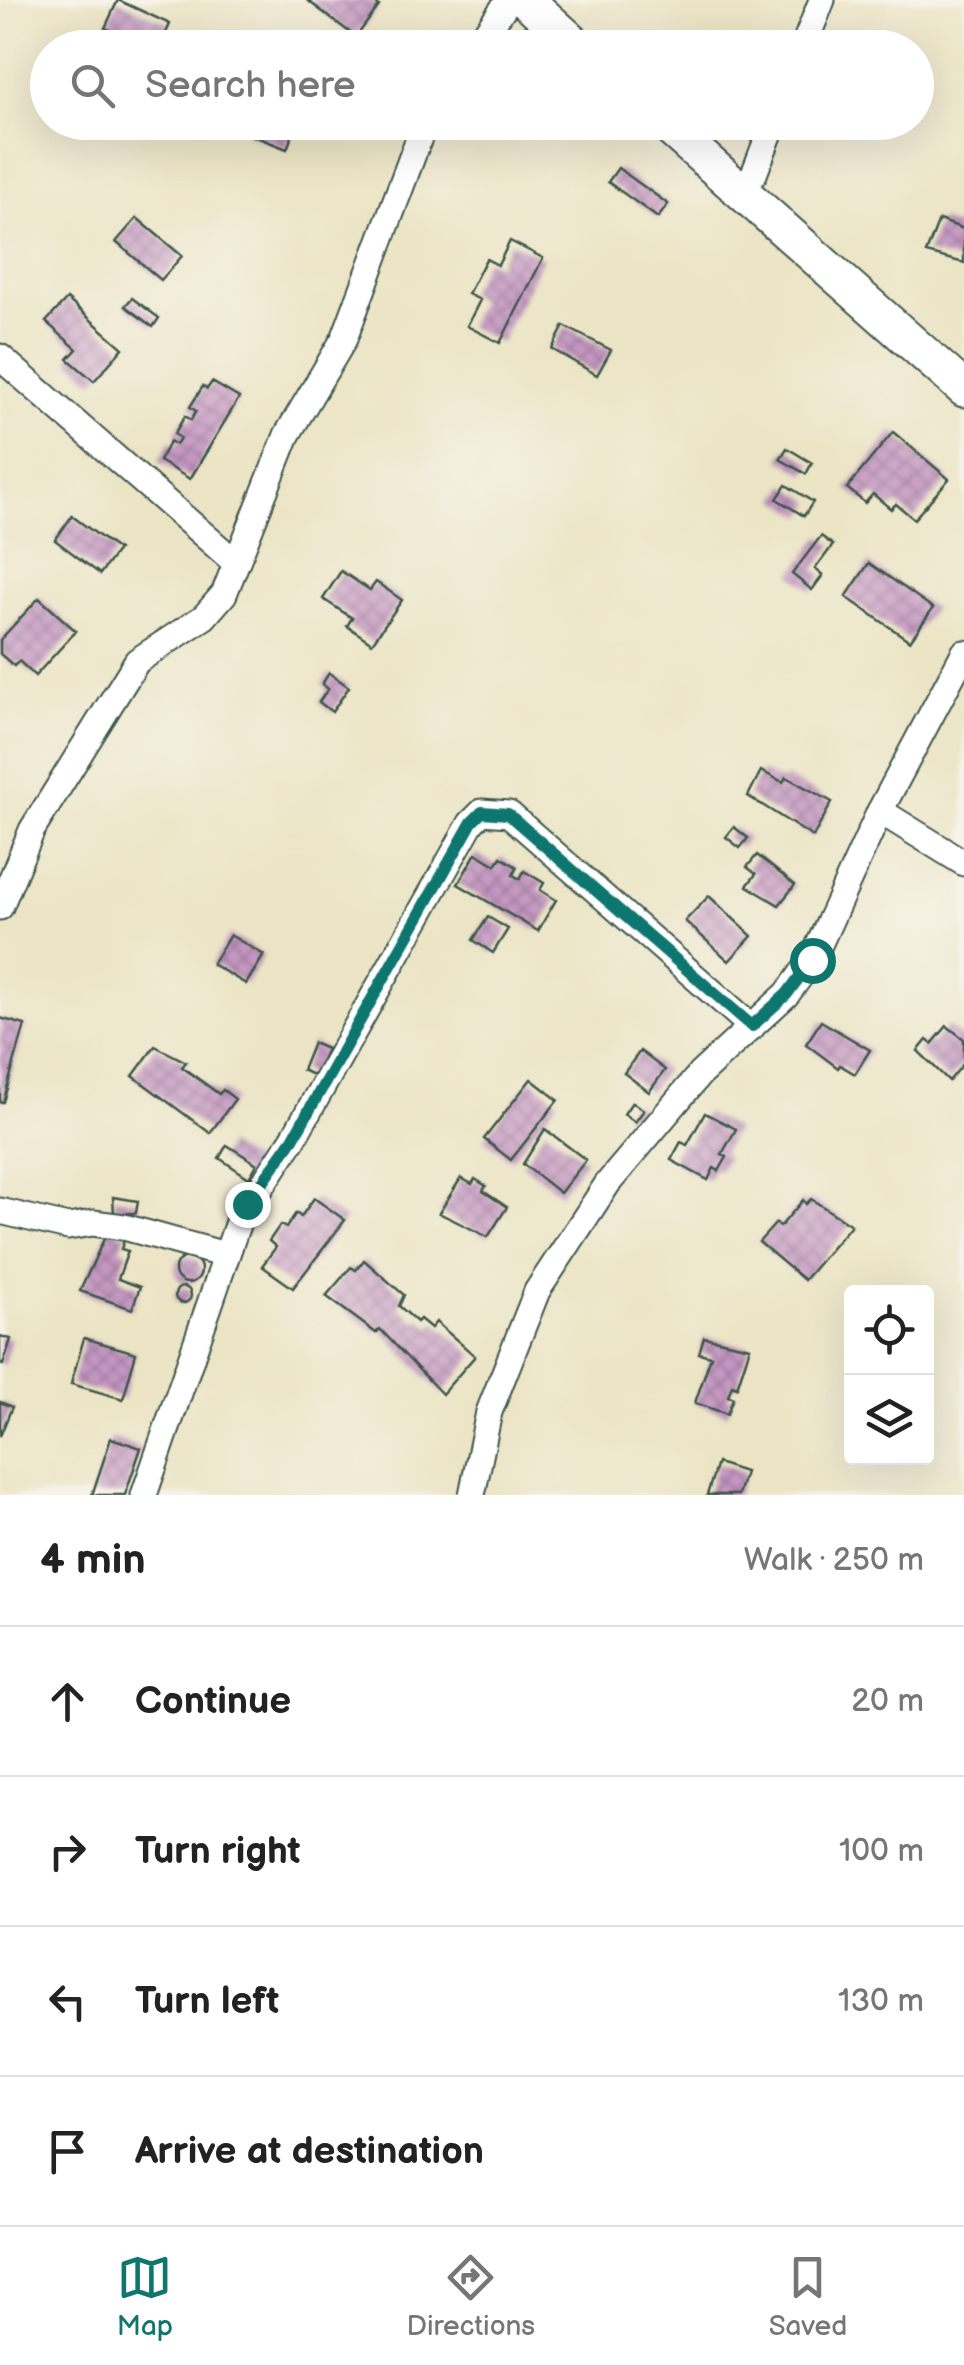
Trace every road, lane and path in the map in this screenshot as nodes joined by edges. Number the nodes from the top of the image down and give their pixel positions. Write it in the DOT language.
graph roads {
  1 [pos="509,0"];
  2 [pos="526,0"];
  3 [pos="822,0"];
  4 [pos="488,30"];
  5 [pos="559,30"];
  6 [pos="811,30"];
  7 [pos="419,140"];
  8 [pos="683,140"];
  9 [pos="767,140"];
  10 [pos="737,189"];
  11 [pos="0,357"];
  12 [pos="964,389"];
  13 [pos="236,564"];
  14 [pos="964,653"];
  15 [pos="880,811"];
  16 [pos="964,862"];
  17 [pos="0,907"];
  18 [pos="752,1026"];
  19 [pos="0,1211"];
  20 [pos="225,1255"];
  21 [pos="144,1495"];
  22 [pos="472,1495"];
  1 -- 4 [label="street"];
  2 -- 5 [label="street"];
  3 -- 6 [label="street"];
  7 -- 13 [label="street"];
  8 -- 10 [label="street"];
  9 -- 10 [label="street"];
  10 -- 12 [label="street"];
  11 -- 13 [label="street"];
  13 -- 17 [label="street"];
  14 -- 15 [label="street"];
  15 -- 16 [label="street"];
  15 -- 18 [label="street"];
  18 -- 20 [label="street"];
  18 -- 22 [label="street"];
  19 -- 20 [label="street"];
  20 -- 21 [label="street"];
}
